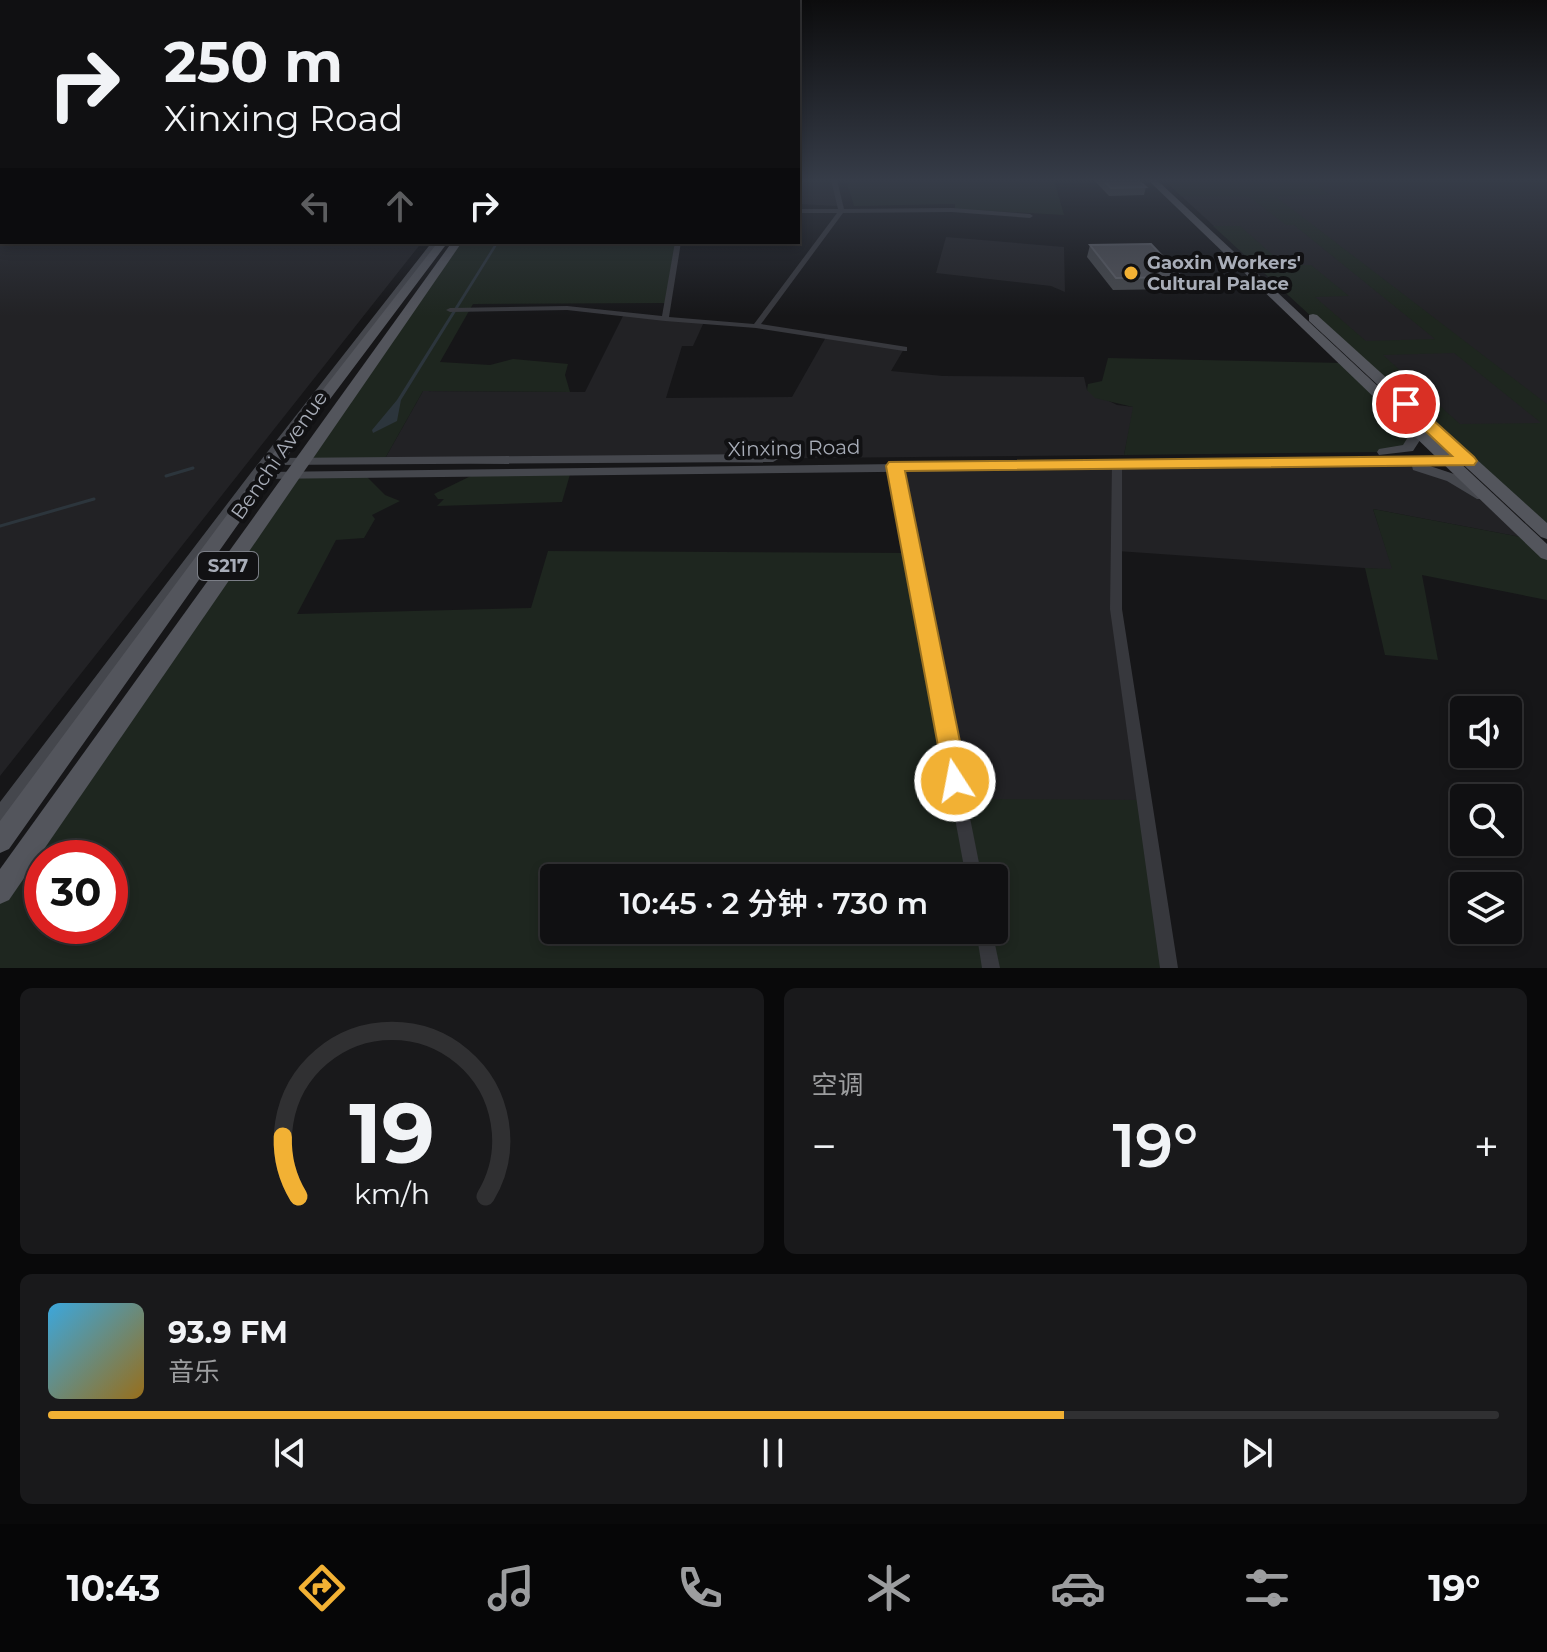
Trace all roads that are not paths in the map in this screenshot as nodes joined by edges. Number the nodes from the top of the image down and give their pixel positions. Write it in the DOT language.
graph roads {
  1 [pos="831,225"];
  2 [pos="1199,225"];
  3 [pos="1211,225"];
  4 [pos="436,244"];
  5 [pos="441,244"];
  6 [pos="456,244"];
  7 [pos="678,244"];
  8 [pos="450,310"];
  9 [pos="665,319"];
  10 [pos="756,326"];
  11 [pos="904,349"];
  12 [pos="1405,421"];
  13 [pos="1453,456"];
  14 [pos="1389,457"];
  15 [pos="273,462"];
  16 [pos="1117,464"];
  17 [pos="895,466"];
  18 [pos="296,469"];
  19 [pos="1491,502"];
  20 [pos="1547,533"];
  21 [pos="1547,554"];
  22 [pos="0,819"];
  23 [pos="0,841"];
  24 [pos="971,864"];
  25 [pos="0,891"];
  26 [pos="987,944"];
  27 [pos="991,968"];
  28 [pos="1169,968"];
  1 -- 10 [label="street"];
  2 -- 12 [label="main road"];
  3 -- 13 [label="main road"];
  4 -- 15 [label="main road"];
  5 -- 15 [label="main road, Benchi Avenue / S217"];
  6 -- 18 [label="main road, Benchi Avenue / S217"];
  7 -- 9 [label="street"];
  8 -- 9 [label="street"];
  9 -- 10 [label="street"];
  10 -- 11 [label="street"];
  12 -- 13 [label="main road"];
  12 -- 14 [label="main road"];
  13 -- 14 [label="main road, Xinxing Road"];
  13 -- 19 [label="main road"];
  13 -- 20 [label="main road"];
  14 -- 16 [label="main road, Xinxing Road"];
  14 -- 18 [label="main road, Xinxing Road"];
  14 -- 19 [label="main road"];
  15 -- 18 [label="main road, Xinxing Road"];
  15 -- 22 [label="main road"];
  15 -- 23 [label="main road, Benchi Avenue / S217"];
  16 -- 17 [label="main road, Xinxing Road"];
  16 -- 28 [label="street"];
  17 -- 18 [label="main road, Xinxing Road"];
  17 -- 24 [label="street"];
  18 -- 25 [label="main road, Benchi Avenue / S217"];
  19 -- 21 [label="main road"];
  26 -- 27 [label="street"];
}
